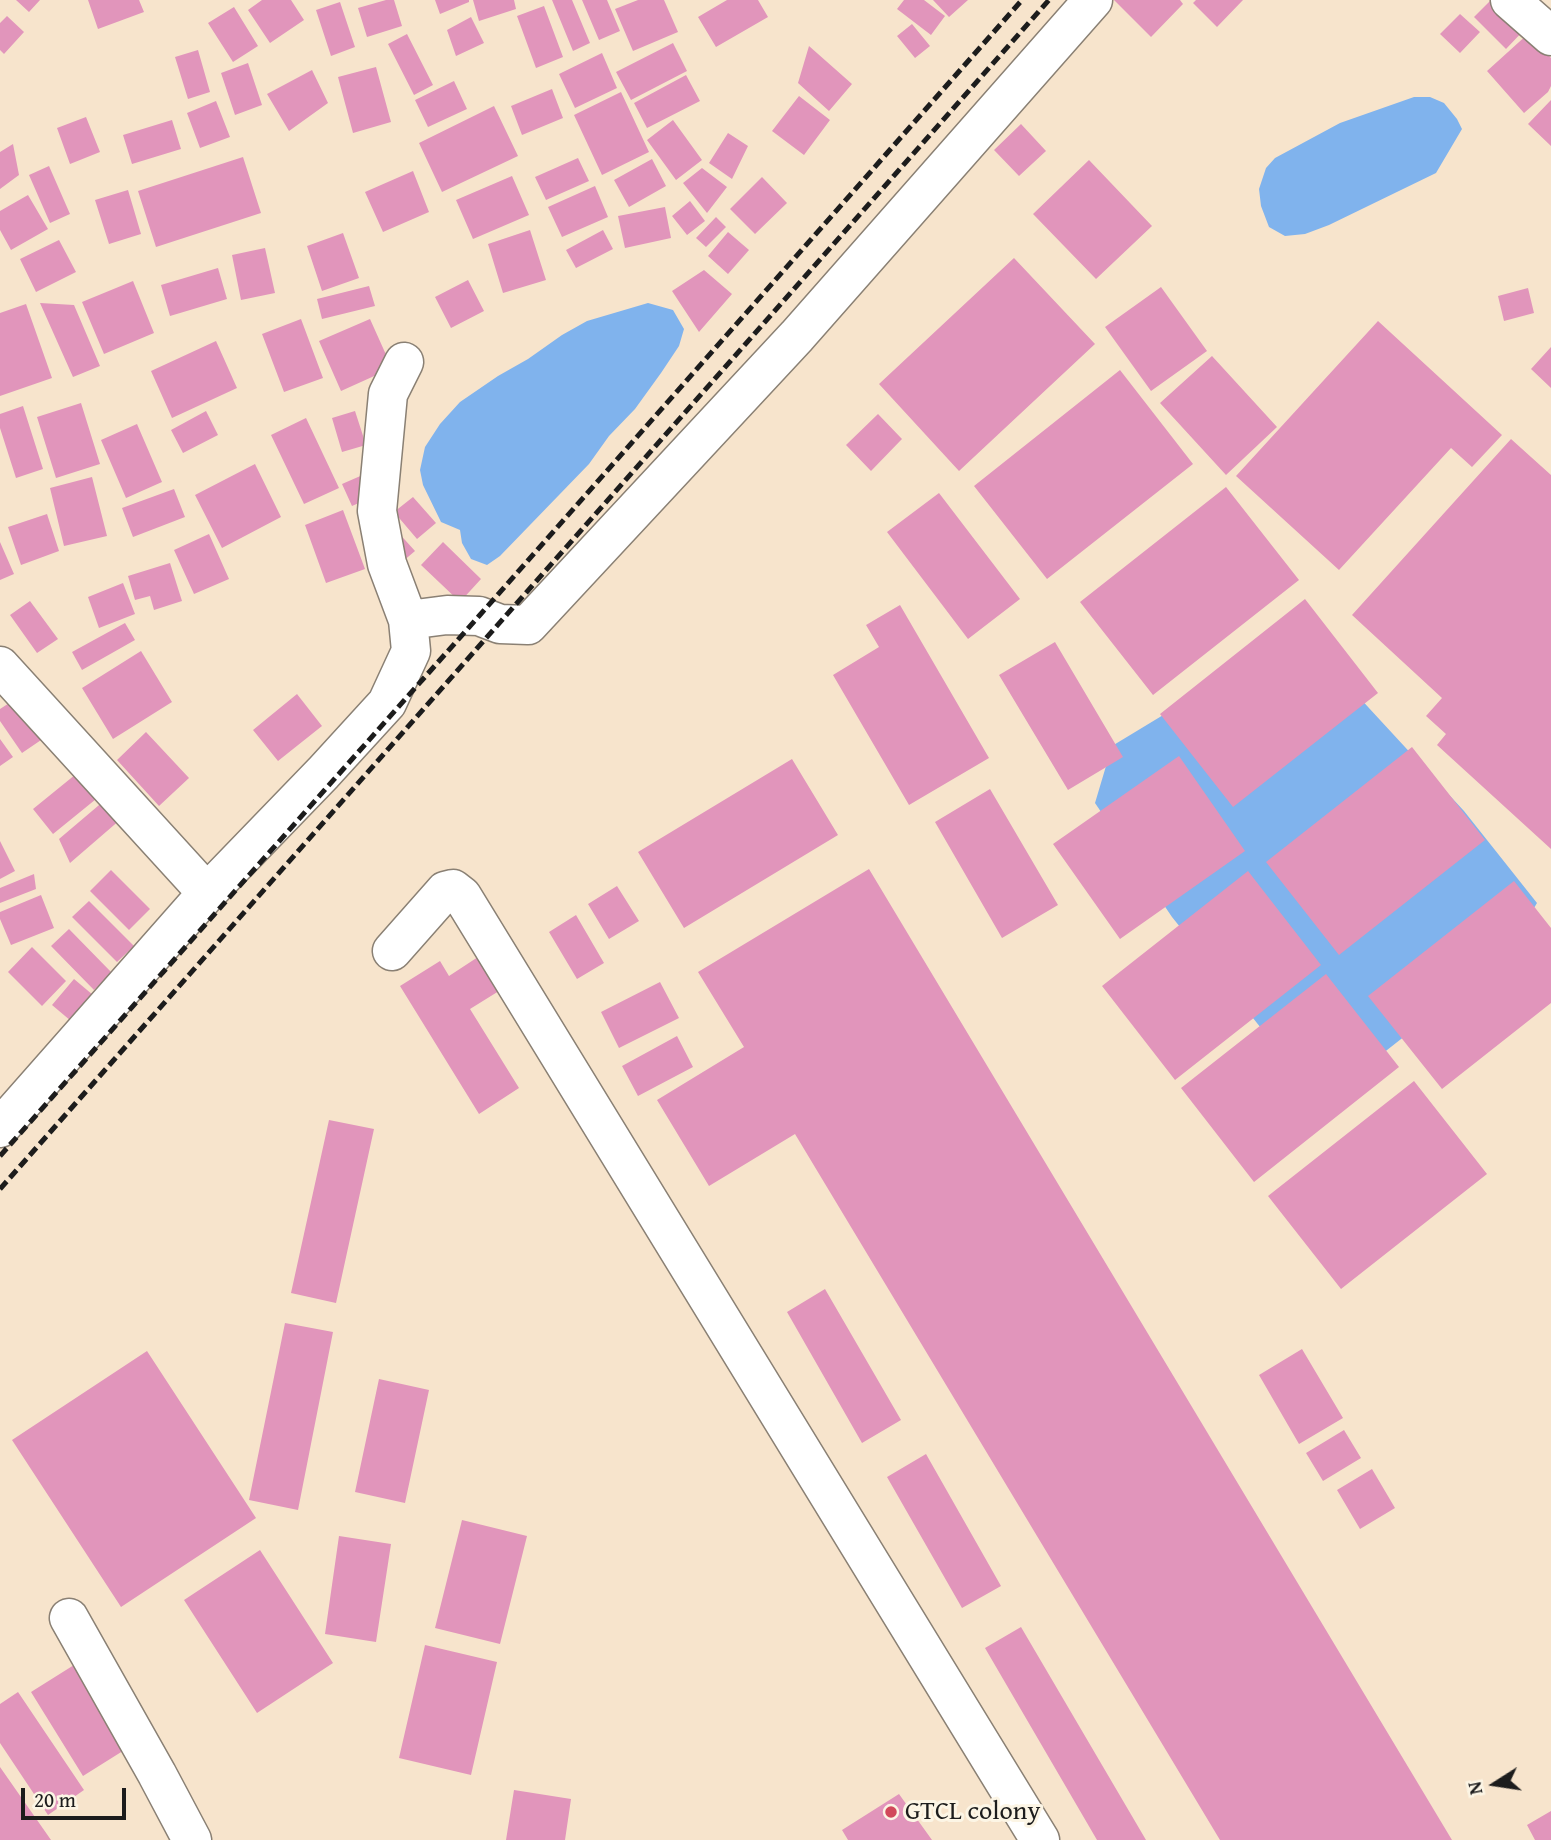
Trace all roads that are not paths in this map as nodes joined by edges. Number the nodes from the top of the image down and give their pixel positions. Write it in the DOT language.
graph roads {
  1 [pos="1093,0"];
  2 [pos="1510,0"];
  3 [pos="1551,36"];
  4 [pos="404,362"];
  5 [pos="408,620"];
  6 [pos="0,666"];
  7 [pos="206,893"];
  8 [pos="392,951"];
  9 [pos="0,1128"];
  10 [pos="68,1618"];
  11 [pos="191,1840"];
  12 [pos="1040,1840"];
  1 -- 5 [label="street"];
  2 -- 3 [label="street"];
  4 -- 5 [label="street"];
  5 -- 7 [label="street"];
  6 -- 7 [label="street"];
  7 -- 9 [label="street"];
  8 -- 12 [label="street"];
  10 -- 11 [label="street"];
}
